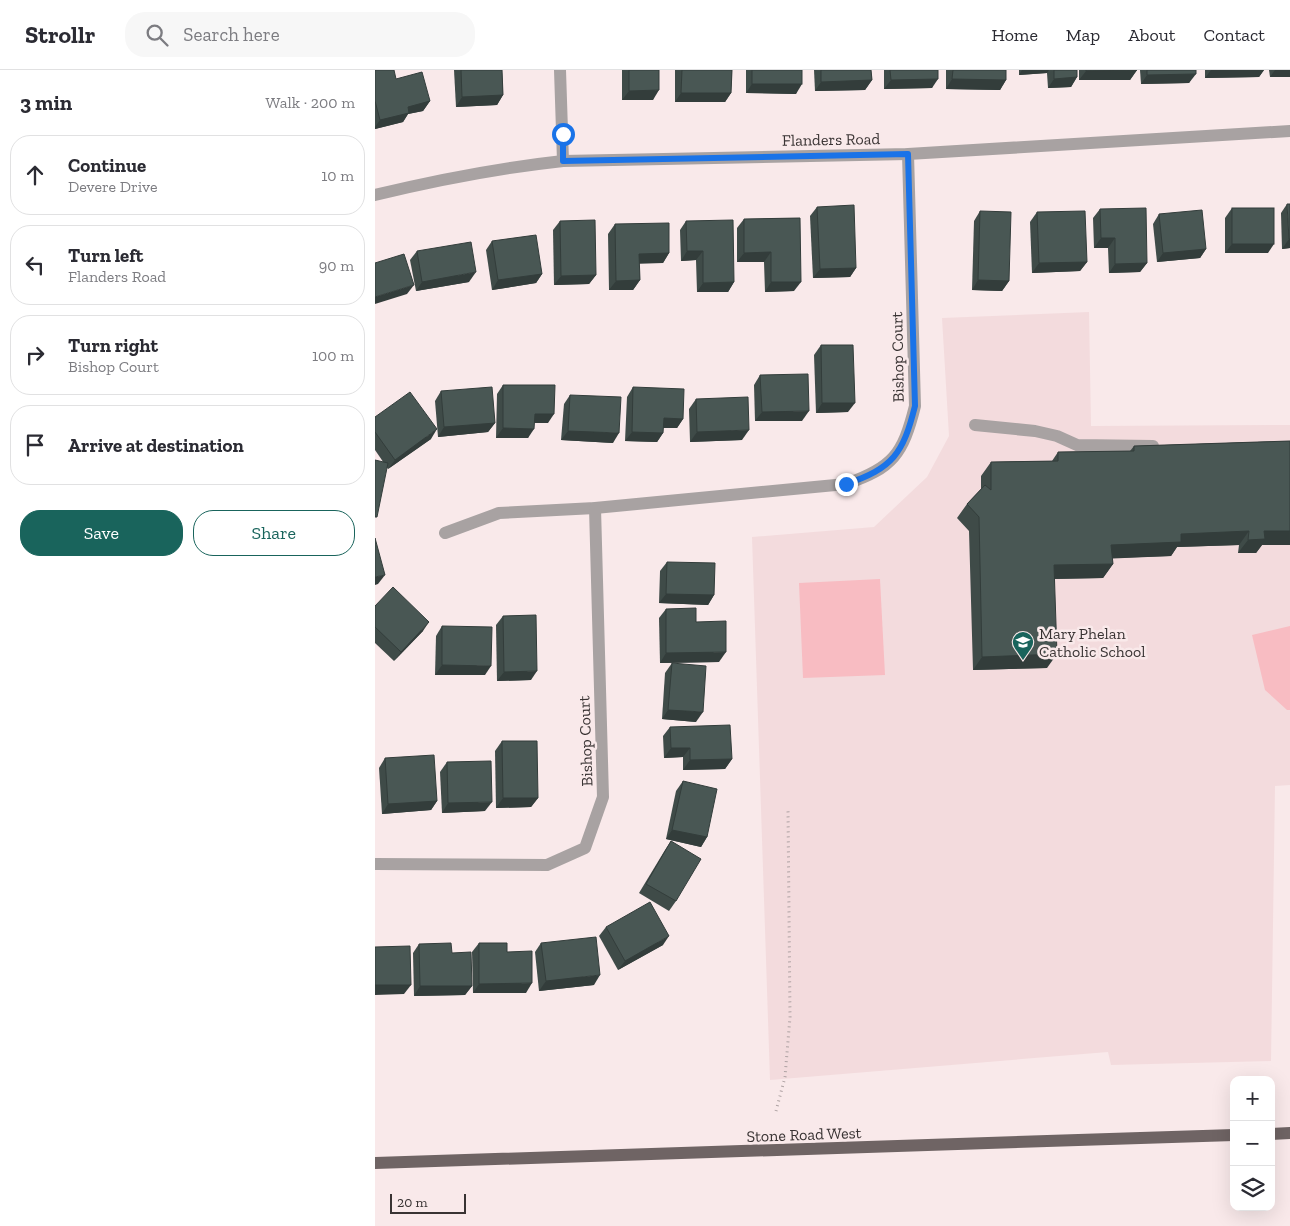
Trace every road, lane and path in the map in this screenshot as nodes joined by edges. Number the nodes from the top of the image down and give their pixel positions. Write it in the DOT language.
graph roads {
  1 [pos="560,70"];
  2 [pos="1290,131"];
  3 [pos="908,154"];
  4 [pos="563,161"];
  5 [pos="375,195"];
  6 [pos="975,424"];
  7 [pos="1164,446"];
  8 [pos="595,508"];
  9 [pos="445,533"];
  10 [pos="788,810"];
  11 [pos="375,864"];
  12 [pos="776,1111"];
  13 [pos="1290,1133"];
  14 [pos="1275,1134"];
  15 [pos="1230,1135"];
  16 [pos="375,1163"];
  1 -- 4 [label="street"];
  2 -- 3 [label="street, Flanders Road"];
  3 -- 4 [label="street, Flanders Road"];
  3 -- 8 [label="street, Bishop Court"];
  4 -- 5 [label="street, Flanders Road"];
  6 -- 7 [label="street"];
  8 -- 9 [label="street, Bishop Court"];
  8 -- 11 [label="street, Bishop Court"];
  10 -- 12 [label="path"];
  13 -- 14 [label="main road"];
  15 -- 16 [label="main road, Stone Road West"];
}
